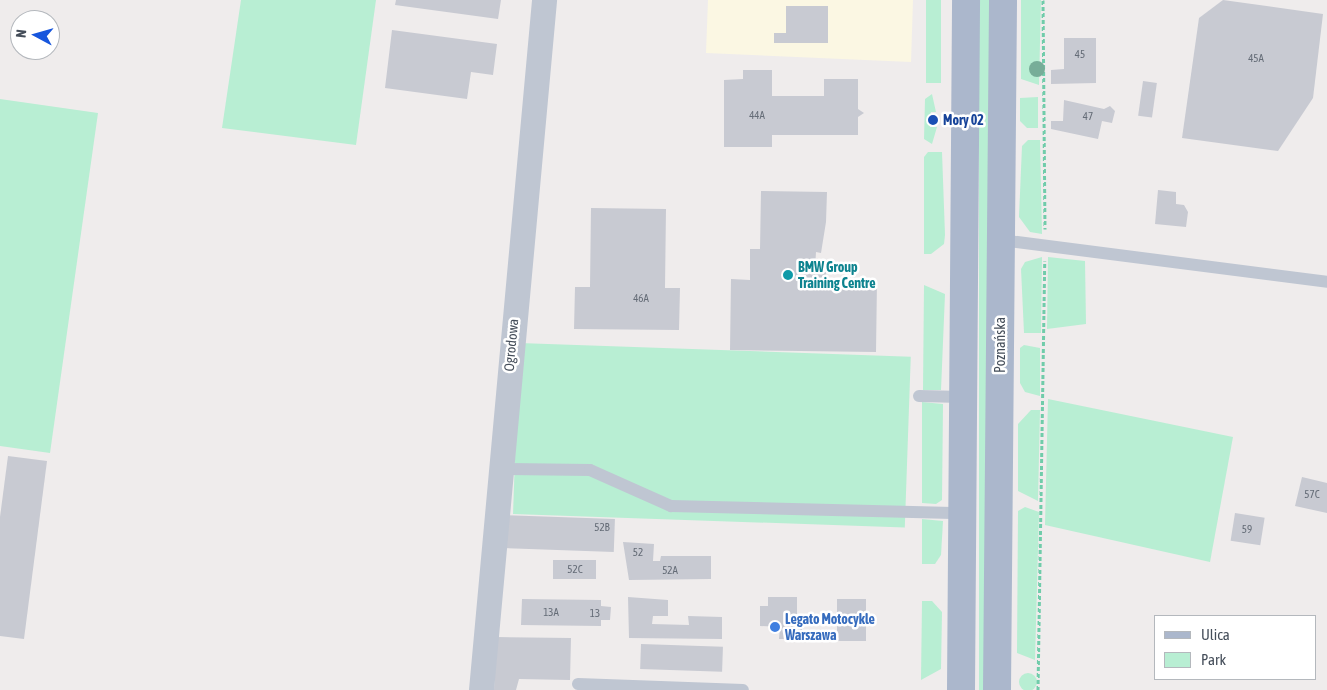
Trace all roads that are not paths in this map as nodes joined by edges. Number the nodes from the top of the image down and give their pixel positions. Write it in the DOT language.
graph roads {
  1 [pos="544,0"];
  2 [pos="966,0"];
  3 [pos="1003,0"];
  4 [pos="1001,240"];
  5 [pos="1327,282"];
  6 [pos="919,396"];
  7 [pos="964,397"];
  8 [pos="500,469"];
  9 [pos="963,513"];
  10 [pos="578,684"];
  11 [pos="481,690"];
  12 [pos="743,690"];
  13 [pos="961,690"];
  14 [pos="997,690"];
  1 -- 8 [label="street, Ogrodowa"];
  2 -- 7 [label="main road"];
  3 -- 4 [label="main road, Poznańska"];
  4 -- 5 [label="lane"];
  4 -- 14 [label="main road, Poznańska"];
  6 -- 7 [label="lane"];
  7 -- 9 [label="main road"];
  8 -- 9 [label="lane"];
  8 -- 11 [label="street, Ogrodowa"];
  9 -- 13 [label="main road"];
  10 -- 12 [label="lane"];
}
